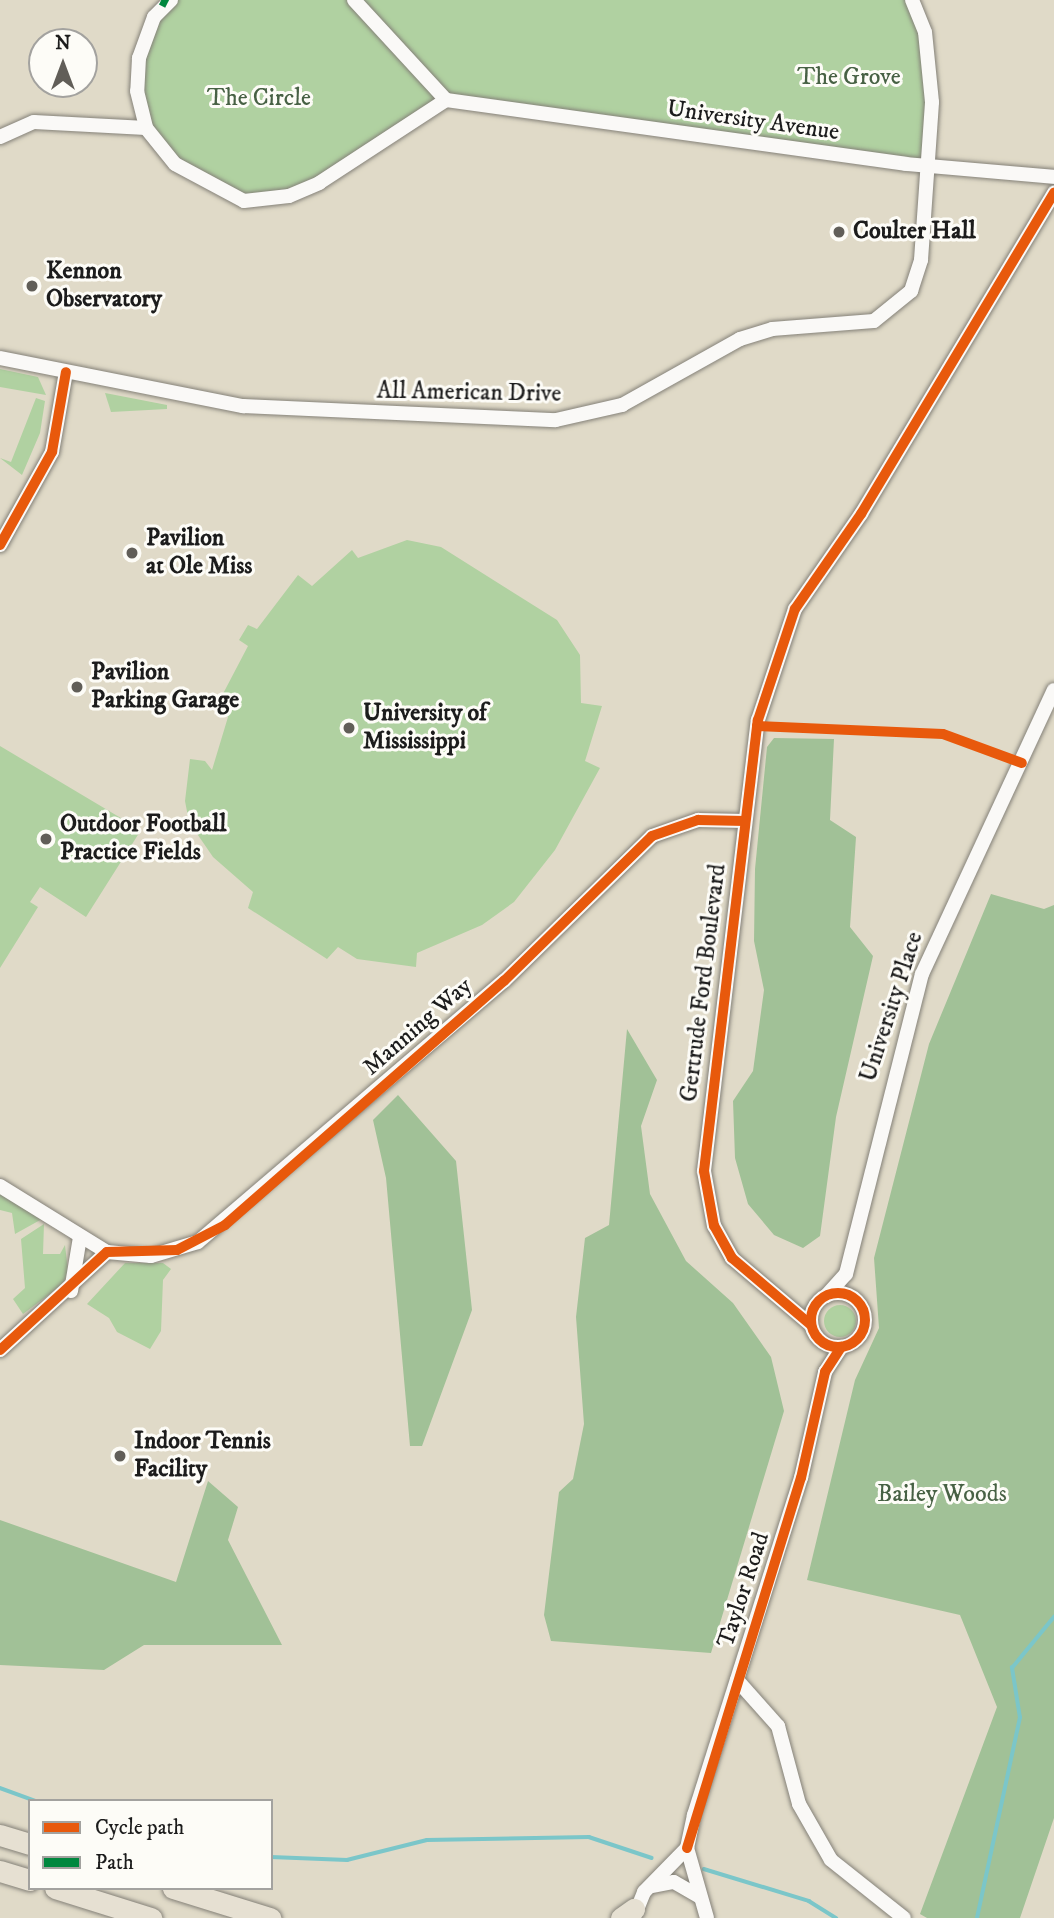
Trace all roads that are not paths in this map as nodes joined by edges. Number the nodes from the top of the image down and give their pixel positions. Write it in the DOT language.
graph roads {
  1 [pos="171,0"];
  2 [pos="354,0"];
  3 [pos="912,0"];
  4 [pos="446,100"];
  5 [pos="146,128"];
  6 [pos="0,137"];
  7 [pos="928,167"];
  8 [pos="1054,177"];
  9 [pos="1054,193"];
  10 [pos="0,358"];
  11 [pos="66,372"];
  12 [pos="0,545"];
  13 [pos="1054,690"];
  14 [pos="745,821"];
  15 [pos="0,1186"];
  16 [pos="80,1237"];
  17 [pos="107,1252"];
  18 [pos="846,1274"];
  19 [pos="71,1291"];
  20 [pos="821,1300"];
  21 [pos="858,1302"];
  22 [pos="794,1306"];
  23 [pos="814,1331"];
  24 [pos="841,1347"];
  25 [pos="0,1350"];
  26 [pos="825,1372"];
  27 [pos="737,1680"];
  28 [pos="0,1835"];
  29 [pos="28,1843"];
  30 [pos="687,1847"];
  31 [pos="0,1871"];
  32 [pos="28,1879"];
  33 [pos="652,1886"];
  34 [pos="61,1890"];
  35 [pos="179,1890"];
  36 [pos="702,1900"];
  37 [pos="630,1915"];
  38 [pos="152,1918"];
  39 [pos="270,1918"];
  40 [pos="707,1918"];
  41 [pos="904,1918"];
  1 -- 5 [label="street"];
  2 -- 4 [label="street"];
  3 -- 7 [label="street, All American Drive"];
  4 -- 5 [label="street"];
  4 -- 7 [label="street, University Avenue"];
  5 -- 6 [label="street"];
  7 -- 8 [label="street, University Avenue"];
  7 -- 11 [label="street, All American Drive"];
  9 -- 14 [label="street, Gertrude Ford Boulevard"];
  10 -- 11 [label="street, All American Drive"];
  11 -- 12 [label="street"];
  13 -- 18 [label="street, University Place"];
  14 -- 17 [label="street, Manning Way"];
  14 -- 22 [label="street, Gertrude Ford Boulevard"];
  15 -- 16 [label="street, Manning Way"];
  16 -- 17 [label="street, Manning Way"];
  16 -- 19 [label="street"];
  17 -- 19 [label="street"];
  18 -- 20 [label="street, University Place"];
  18 -- 21 [label="street"];
  19 -- 25 [label="street"];
  20 -- 21 [label="street"];
  20 -- 22 [label="street"];
  20 -- 23 [label="street"];
  21 -- 24 [label="street"];
  22 -- 23 [label="street, Gertrude Ford Boulevard"];
  23 -- 24 [label="street"];
  23 -- 26 [label="street"];
  24 -- 26 [label="street, Taylor Road"];
  26 -- 27 [label="street, Taylor Road"];
  27 -- 30 [label="street, Taylor Road"];
  27 -- 41 [label="street"];
  28 -- 29 [label="highway"];
  30 -- 33 [label="street"];
  30 -- 36 [label="street"];
  31 -- 32 [label="highway"];
  33 -- 36 [label="street"];
  33 -- 37 [label="street"];
  34 -- 38 [label="highway"];
  35 -- 39 [label="highway"];
  36 -- 40 [label="street"];
}
